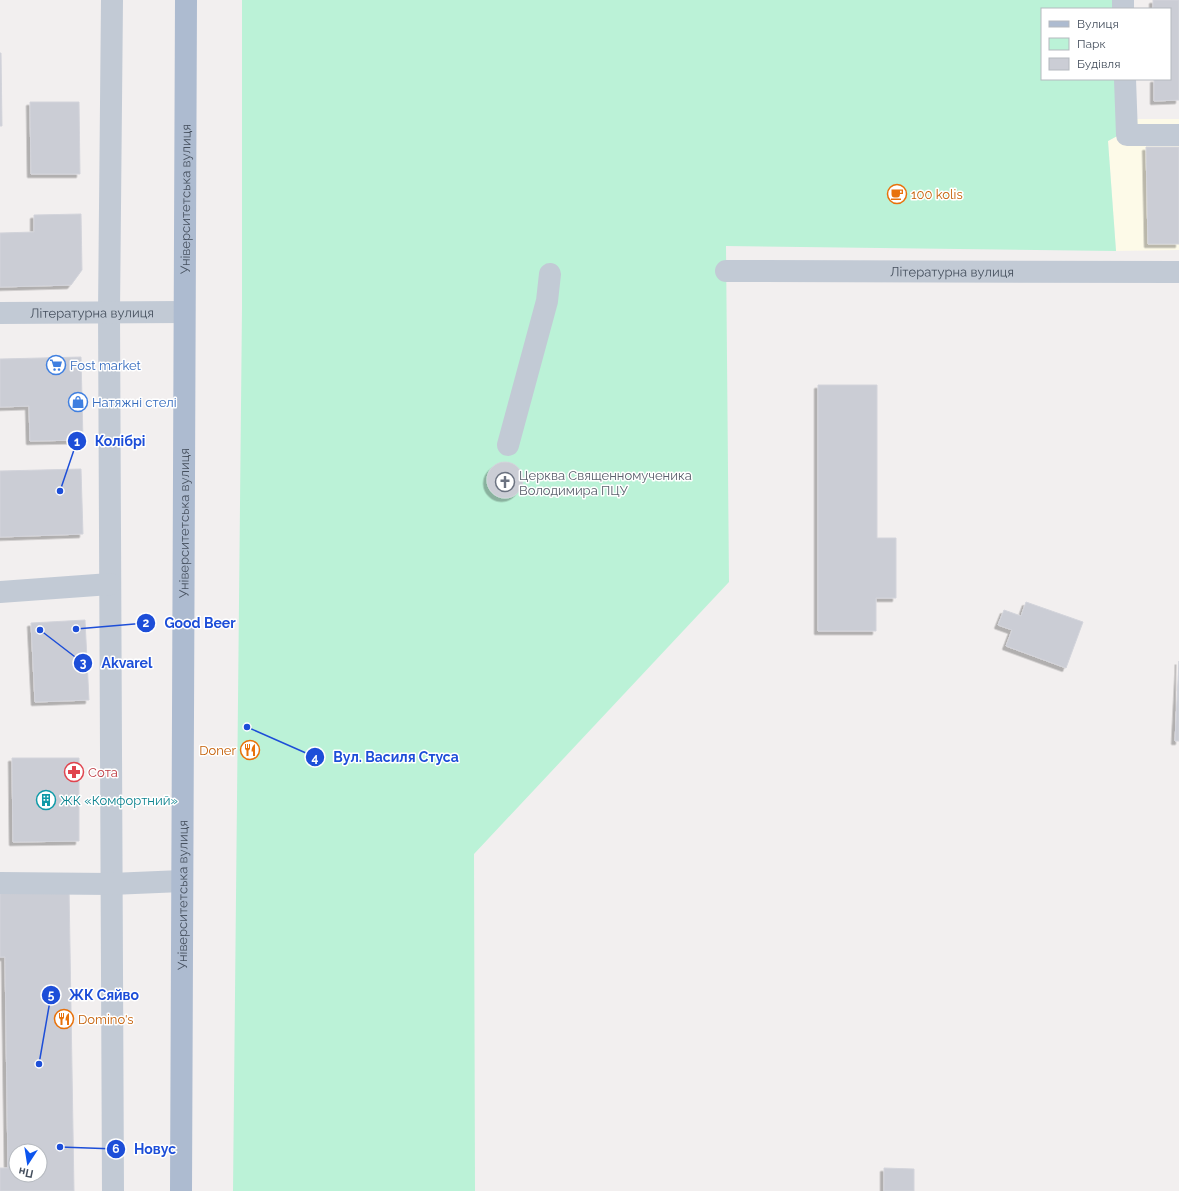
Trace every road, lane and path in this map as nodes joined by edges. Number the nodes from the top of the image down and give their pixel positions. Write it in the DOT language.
graph roads {
  1 [pos="112,0"];
  2 [pos="186,0"];
  3 [pos="1125,80"];
  4 [pos="1179,135"];
  5 [pos="726,271"];
  6 [pos="1179,272"];
  7 [pos="550,274"];
  8 [pos="109,312"];
  9 [pos="184,312"];
  10 [pos="0,313"];
  11 [pos="508,445"];
  12 [pos="110,584"];
  13 [pos="0,592"];
  14 [pos="182,881"];
  15 [pos="0,883"];
  16 [pos="111,884"];
  17 [pos="113,1191"];
  18 [pos="181,1191"];
  1 -- 8 [label="street"];
  2 -- 9 [label="main road, Університетська вулиця"];
  3 -- 4 [label="street"];
  5 -- 6 [label="street, Літературна вулиця"];
  7 -- 11 [label="street"];
  8 -- 9 [label="street, Літературна вулиця"];
  8 -- 10 [label="street, Літературна вулиця"];
  8 -- 12 [label="street"];
  9 -- 14 [label="main road, Університетська вулиця"];
  12 -- 13 [label="street"];
  12 -- 16 [label="street"];
  14 -- 16 [label="street"];
  14 -- 18 [label="main road, Університетська вулиця"];
  15 -- 16 [label="street"];
  16 -- 17 [label="street"];
}
